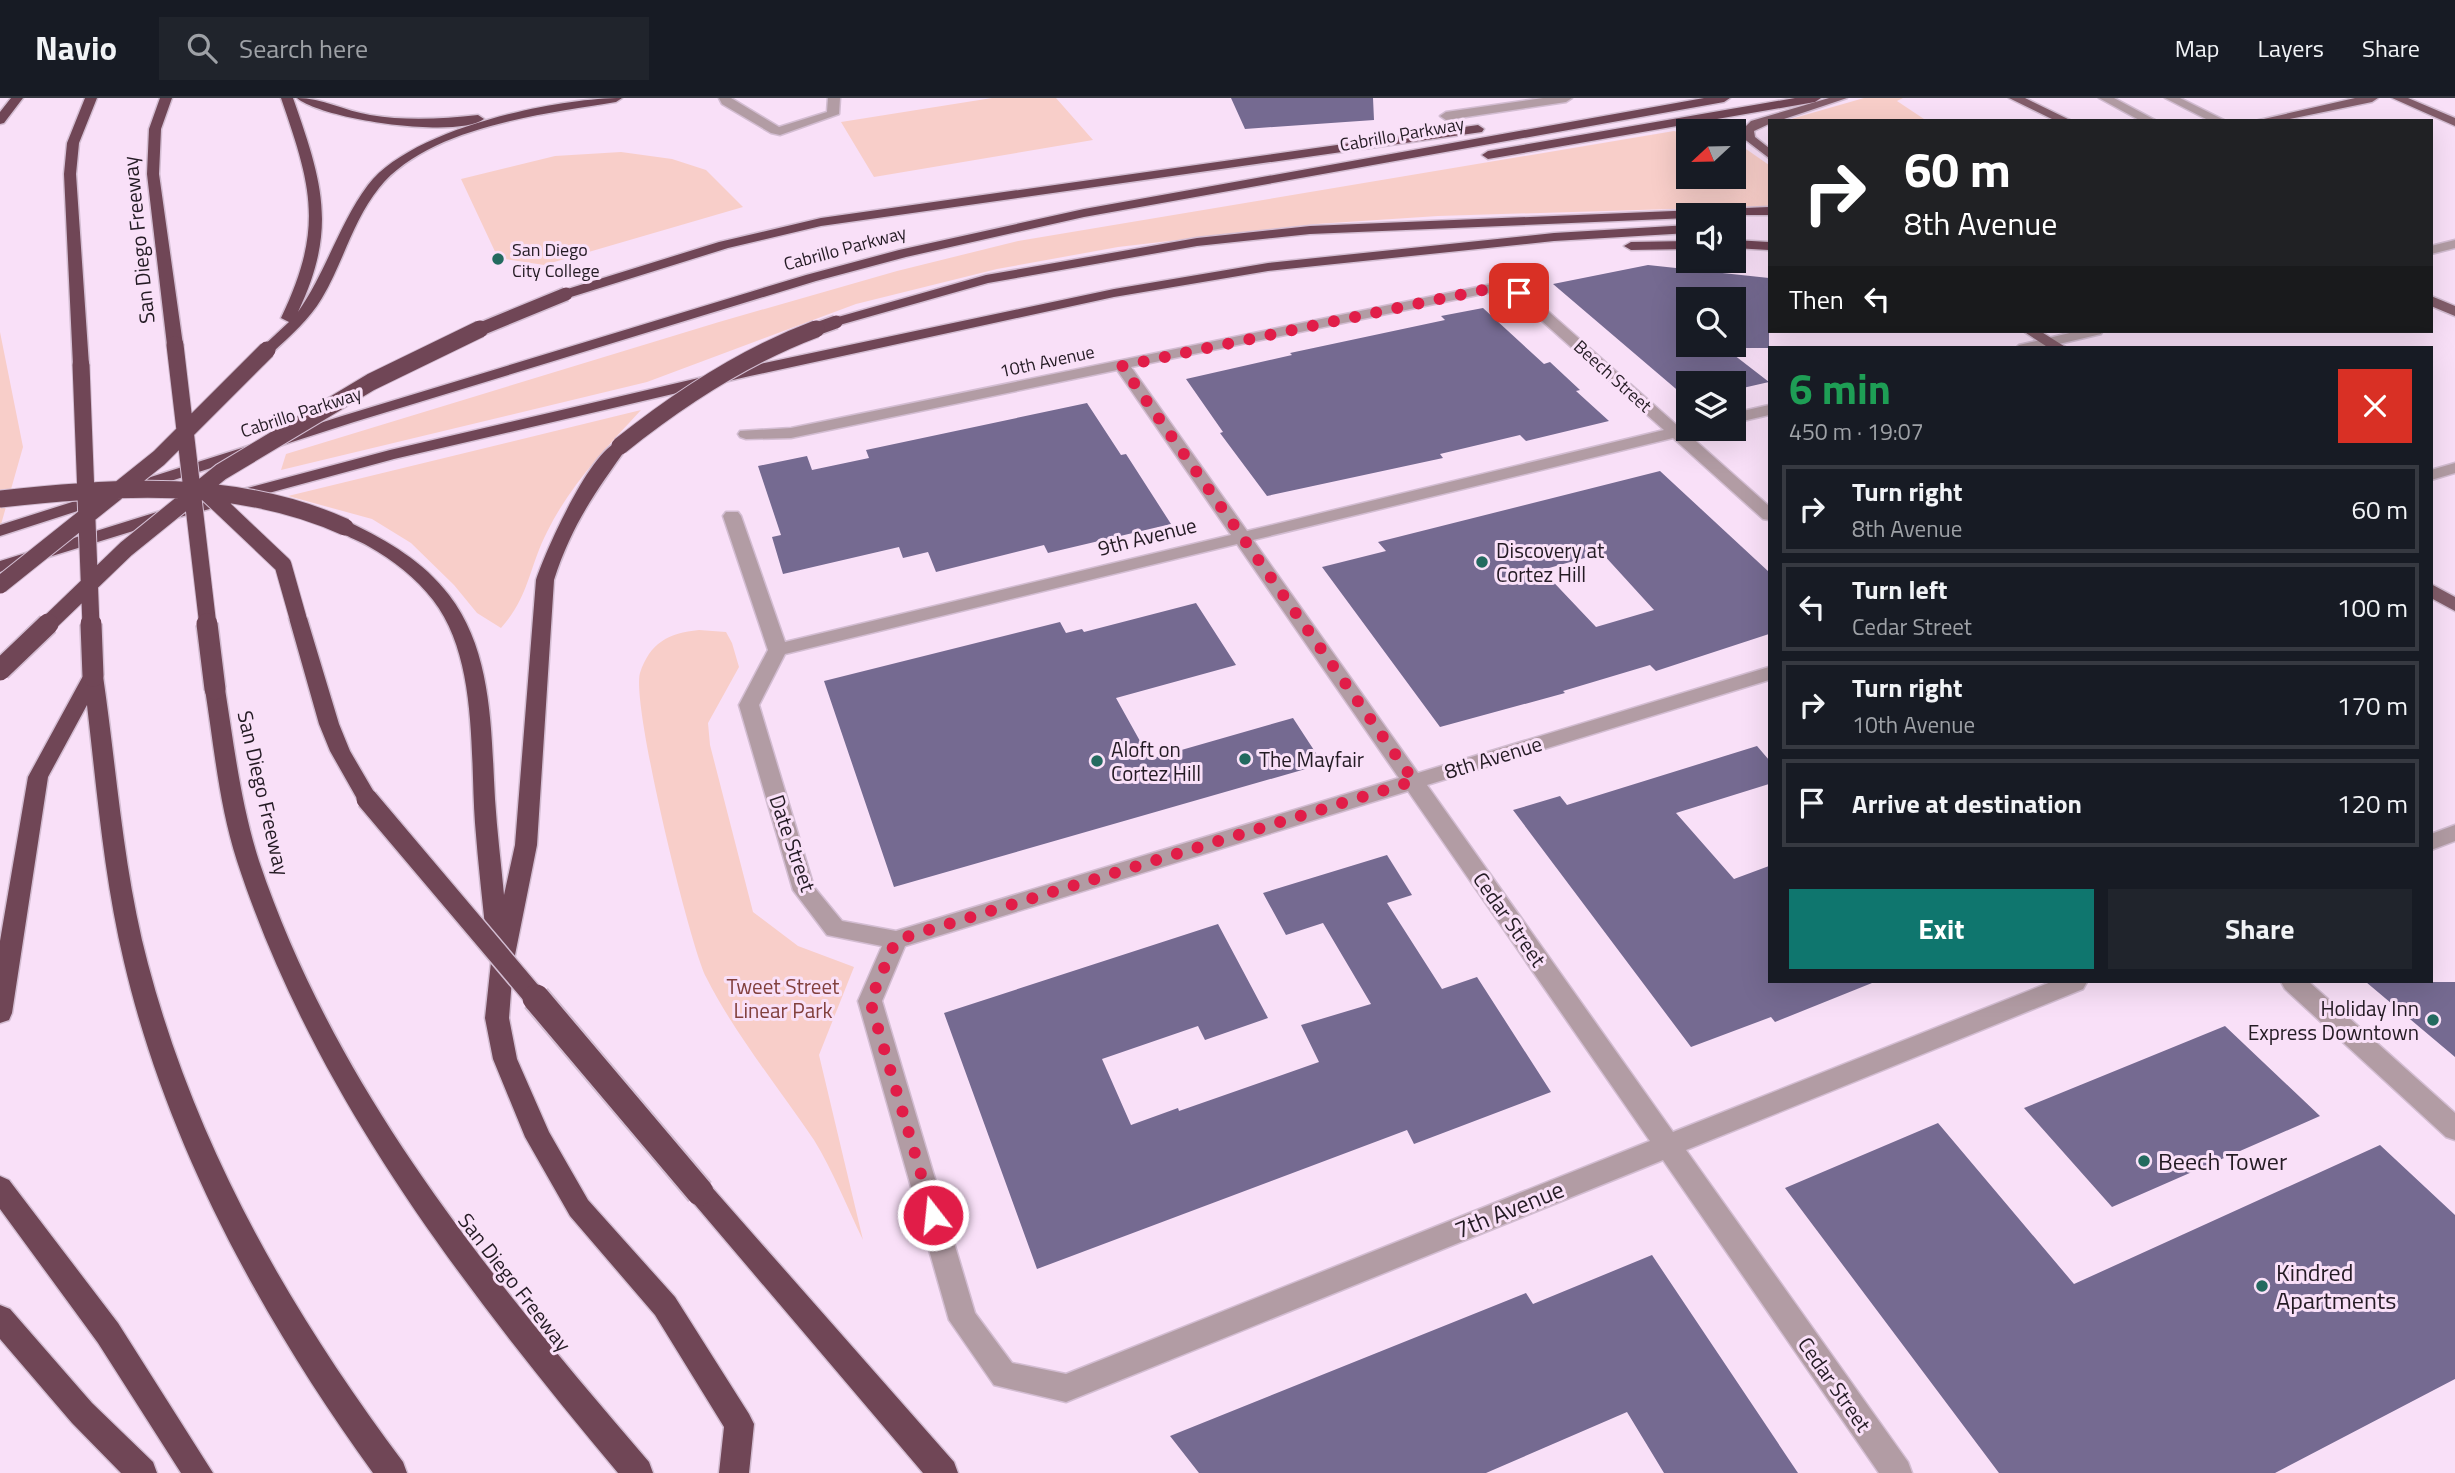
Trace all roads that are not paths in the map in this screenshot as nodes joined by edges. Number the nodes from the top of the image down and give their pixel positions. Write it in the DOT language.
graph roads {
  1 [pos="17,98"];
  2 [pos="91,98"];
  3 [pos="166,98"];
  4 [pos="287,98"];
  5 [pos="303,98"];
  6 [pos="617,98"];
  7 [pos="725,98"];
  8 [pos="834,98"];
  9 [pos="1566,98"];
  10 [pos="1724,98"];
  11 [pos="1815,98"];
  12 [pos="1841,98"];
  13 [pos="2015,98"];
  14 [pos="2038,98"];
  15 [pos="2105,98"];
  16 [pos="2171,98"];
  17 [pos="2372,98"];
  18 [pos="2398,98"];
  19 [pos="584,104"];
  20 [pos="1690,104"];
  21 [pos="1446,116"];
  22 [pos="1770,119"];
  23 [pos="2062,119"];
  24 [pos="2075,119"];
  25 [pos="2147,119"];
  26 [pos="2216,119"];
  27 [pos="2271,119"];
  28 [pos="0,120"];
  29 [pos="1768,120"];
  30 [pos="2455,122"];
  31 [pos="1768,153"];
  32 [pos="1468,158"];
  33 [pos="1427,165"];
  34 [pos="1768,211"];
  35 [pos="1084,213"];
  36 [pos="1768,222"];
  37 [pos="1746,225"];
  38 [pos="1676,230"];
  39 [pos="2455,244"];
  40 [pos="1676,245"];
  41 [pos="1746,245"];
  42 [pos="1768,246"];
  43 [pos="2433,250"];
  44 [pos="1398,254"];
  45 [pos="1519,293"];
  46 [pos="2433,301"];
  47 [pos="2455,312"];
  48 [pos="2033,333"];
  49 [pos="2090,333"];
  50 [pos="272,345"];
  51 [pos="2054,345"];
  52 [pos="1122,366"];
  53 [pos="1768,410"];
  54 [pos="1746,415"];
  55 [pos="1676,424"];
  56 [pos="1676,432"];
  57 [pos="746,434"];
  58 [pos="1694,441"];
  59 [pos="2455,467"];
  60 [pos="2433,474"];
  61 [pos="191,478"];
  62 [pos="0,499"];
  63 [pos="1768,514"];
  64 [pos="732,516"];
  65 [pos="0,531"];
  66 [pos="1242,537"];
  67 [pos="0,567"];
  68 [pos="0,585"];
  69 [pos="2433,591"];
  70 [pos="2455,605"];
  71 [pos="778,650"];
  72 [pos="0,670"];
  73 [pos="1768,673"];
  74 [pos="93,677"];
  75 [pos="1414,781"];
  76 [pos="2455,833"];
  77 [pos="2433,841"];
  78 [pos="896,940"];
  79 [pos="501,965"];
  80 [pos="2073,983"];
  81 [pos="2294,983"];
  82 [pos="0,1013"];
  83 [pos="2455,1129"];
  84 [pos="1667,1146"];
  85 [pos="0,1188"];
  86 [pos="0,1318"];
  87 [pos="82,1413"];
  88 [pos="122,1473"];
  89 [pos="142,1473"];
  90 [pos="198,1473"];
  91 [pos="392,1473"];
  92 [pos="638,1473"];
  93 [pos="734,1473"];
  94 [pos="943,1473"];
  95 [pos="1897,1473"];
  1 -- 28 [label="highway"];
  2 -- 74 [label="highway, bridge"];
  3 -- 61 [label="highway, San Diego Freeway, bridge"];
  4 -- 50 [label="highway"];
  5 -- 19 [label="highway"];
  6 -- 19 [label="highway"];
  7 -- 8 [label="street"];
  9 -- 21 [label="street"];
  10 -- 20 [label="highway, Cabrillo Parkway"];
  11 -- 32 [label="highway"];
  12 -- 22 [label="main road"];
  13 -- 23 [label="main road"];
  14 -- 24 [label="main road"];
  15 -- 25 [label="street"];
  16 -- 26 [label="street"];
  17 -- 27 [label="main road"];
  18 -- 30 [label="main road"];
  19 -- 50 [label="highway"];
  20 -- 35 [label="highway, Cabrillo Parkway"];
  20 -- 72 [label="highway, bridge"];
  29 -- 31 [label="main road"];
  33 -- 35 [label="highway"];
  34 -- 79 [label="highway, bridge"];
  35 -- 65 [label="highway, Cabrillo Parkway"];
  36 -- 37 [label="highway"];
  38 -- 44 [label="highway"];
  39 -- 43 [label="street"];
  40 -- 44 [label="highway"];
  41 -- 42 [label="highway"];
  44 -- 67 [label="highway"];
  45 -- 52 [label="street, 10th Avenue"];
  45 -- 55 [label="street, Beech Street"];
  46 -- 47 [label="main road"];
  48 -- 51 [label="main road"];
  49 -- 51 [label="street"];
  50 -- 68 [label="highway, bridge"];
  52 -- 57 [label="street, 10th Avenue"];
  52 -- 66 [label="street, Cedar Street"];
  53 -- 54 [label="street"];
  56 -- 66 [label="street, 9th Avenue"];
  58 -- 63 [label="street, Beech Street"];
  59 -- 60 [label="street"];
  61 -- 92 [label="highway, San Diego Freeway, bridge"];
  61 -- 94 [label="highway, bridge"];
  62 -- 79 [label="highway, bridge"];
  64 -- 71 [label="street"];
  66 -- 71 [label="street, 9th Avenue"];
  66 -- 75 [label="street, Cedar Street"];
  69 -- 70 [label="main road"];
  71 -- 78 [label="street, Date Street"];
  73 -- 75 [label="street, 8th Avenue"];
  74 -- 82 [label="highway"];
  74 -- 91 [label="highway"];
  75 -- 78 [label="street, 8th Avenue"];
  75 -- 84 [label="street, Cedar Street"];
  76 -- 77 [label="street"];
  78 -- 84 [label="street, 7th Avenue"];
  79 -- 93 [label="highway"];
  80 -- 84 [label="street, 7th Avenue"];
  81 -- 83 [label="street"];
  84 -- 95 [label="street, Cedar Street"];
  85 -- 90 [label="highway"];
  86 -- 87 [label="highway"];
  87 -- 88 [label="highway"];
  87 -- 89 [label="highway"];
}
